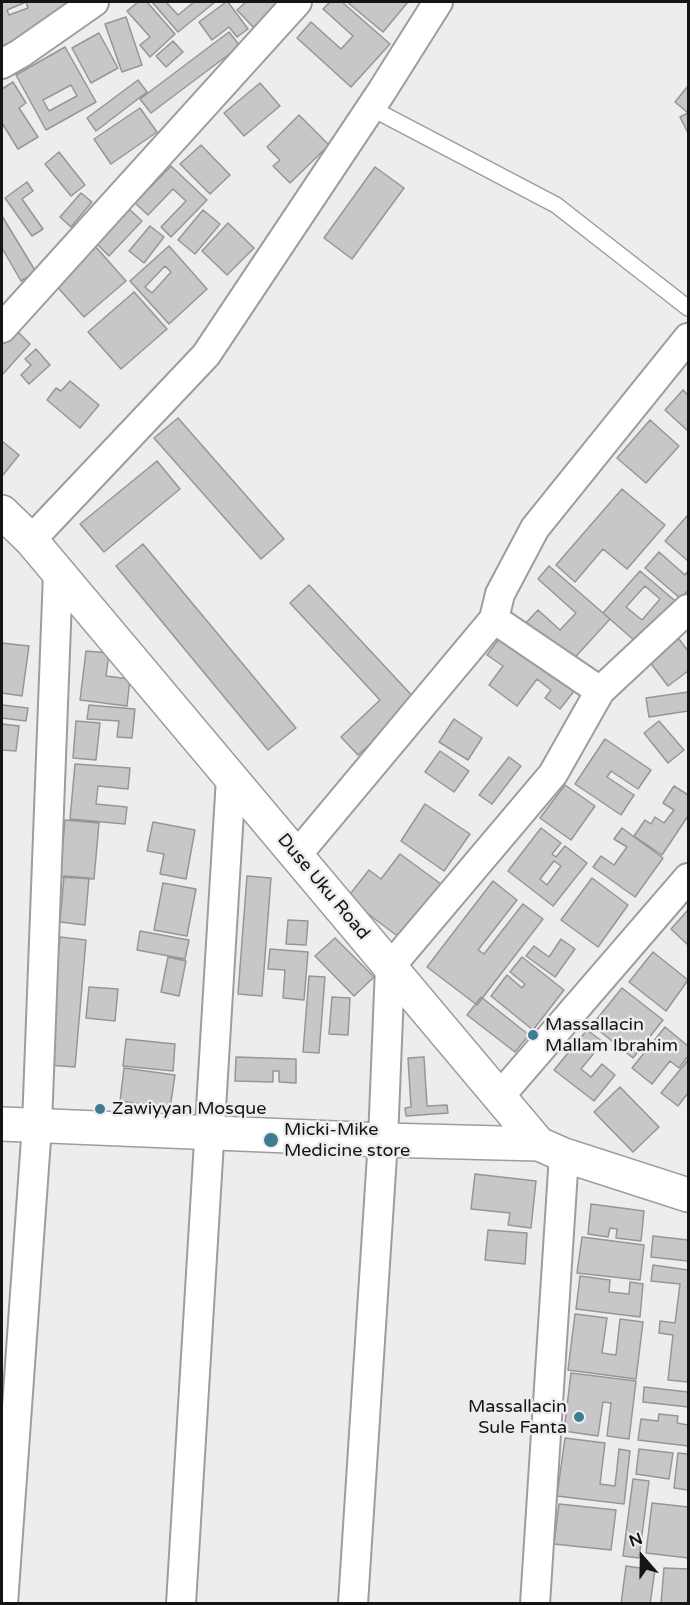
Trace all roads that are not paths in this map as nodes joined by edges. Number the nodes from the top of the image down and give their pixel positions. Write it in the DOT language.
graph roads {
  1 [pos="94,2"];
  2 [pos="297,2"];
  3 [pos="438,2"];
  4 [pos="2,64"];
  5 [pos="371,108"];
  6 [pos="688,308"];
  7 [pos="2,328"];
  8 [pos="688,338"];
  9 [pos="2,512"];
  10 [pos="31,540"];
  11 [pos="58,573"];
  12 [pos="688,609"];
  13 [pos="494,619"];
  14 [pos="600,691"];
  15 [pos="231,778"];
  16 [pos="296,856"];
  17 [pos="688,878"];
  18 [pos="390,967"];
  19 [pos="499,1097"];
  20 [pos="2,1124"];
  21 [pos="38,1125"];
  22 [pos="210,1132"];
  23 [pos="383,1140"];
  24 [pos="551,1150"];
  25 [pos="688,1195"];
  26 [pos="2,1603"];
  27 [pos="12,1604"];
  28 [pos="181,1604"];
  29 [pos="353,1604"];
  30 [pos="535,1604"];
  1 -- 4 [label="street"];
  2 -- 7 [label="street"];
  3 -- 5 [label="street"];
  5 -- 6 [label="lane"];
  5 -- 10 [label="street"];
  8 -- 13 [label="street"];
  9 -- 10 [label="street, Duse Uku Road"];
  10 -- 11 [label="street, Duse Uku Road"];
  11 -- 15 [label="street, Duse Uku Road"];
  11 -- 21 [label="street"];
  12 -- 14 [label="street"];
  13 -- 14 [label="street"];
  13 -- 16 [label="street"];
  14 -- 18 [label="street"];
  15 -- 16 [label="street, Duse Uku Road"];
  15 -- 22 [label="street"];
  16 -- 18 [label="street, Duse Uku Road"];
  17 -- 19 [label="street"];
  18 -- 19 [label="street, Duse Uku Road"];
  18 -- 23 [label="street"];
  19 -- 24 [label="street, Duse Uku Road"];
  20 -- 21 [label="street"];
  21 -- 22 [label="street"];
  21 -- 26 [label="street"];
  22 -- 23 [label="street"];
  22 -- 28 [label="street"];
  23 -- 24 [label="street"];
  23 -- 29 [label="street"];
  24 -- 25 [label="street"];
  24 -- 30 [label="street"];
  26 -- 27 [label="street"];
}
